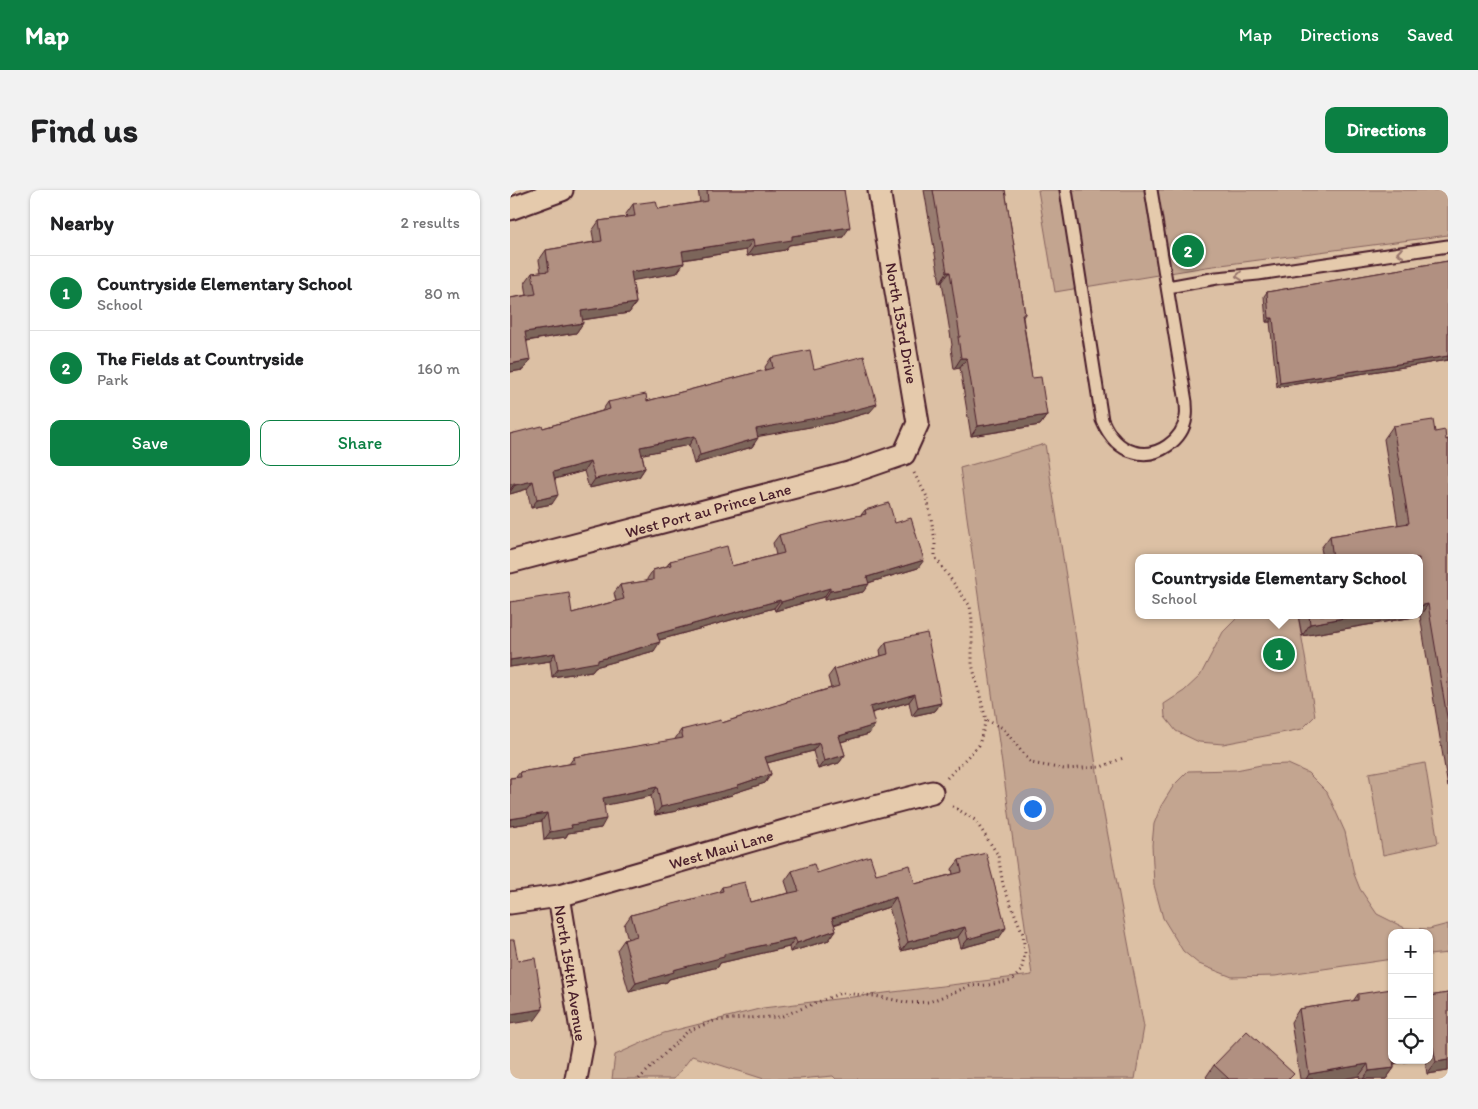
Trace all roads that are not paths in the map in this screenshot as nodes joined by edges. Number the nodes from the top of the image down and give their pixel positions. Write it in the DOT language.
graph roads {
  1 [pos="562,190"];
  2 [pos="879,190"];
  3 [pos="1066,190"];
  4 [pos="1151,190"];
  5 [pos="510,209"];
  6 [pos="1448,246"];
  7 [pos="1168,287"];
  8 [pos="904,454"];
  9 [pos="510,562"];
  10 [pos="932,792"];
  11 [pos="559,896"];
  12 [pos="510,903"];
  13 [pos="576,1079"];
  1 -- 5 [label="street"];
  2 -- 8 [label="street, North 153rd Drive"];
  3 -- 7 [label="lane"];
  4 -- 7 [label="lane"];
  6 -- 7 [label="lane, one-way"];
  8 -- 9 [label="street, West Port au Prince Lane"];
  10 -- 11 [label="street, West Maui Lane"];
  11 -- 12 [label="street, West Maui Lane"];
  11 -- 13 [label="street, North 154th Avenue"];
}
